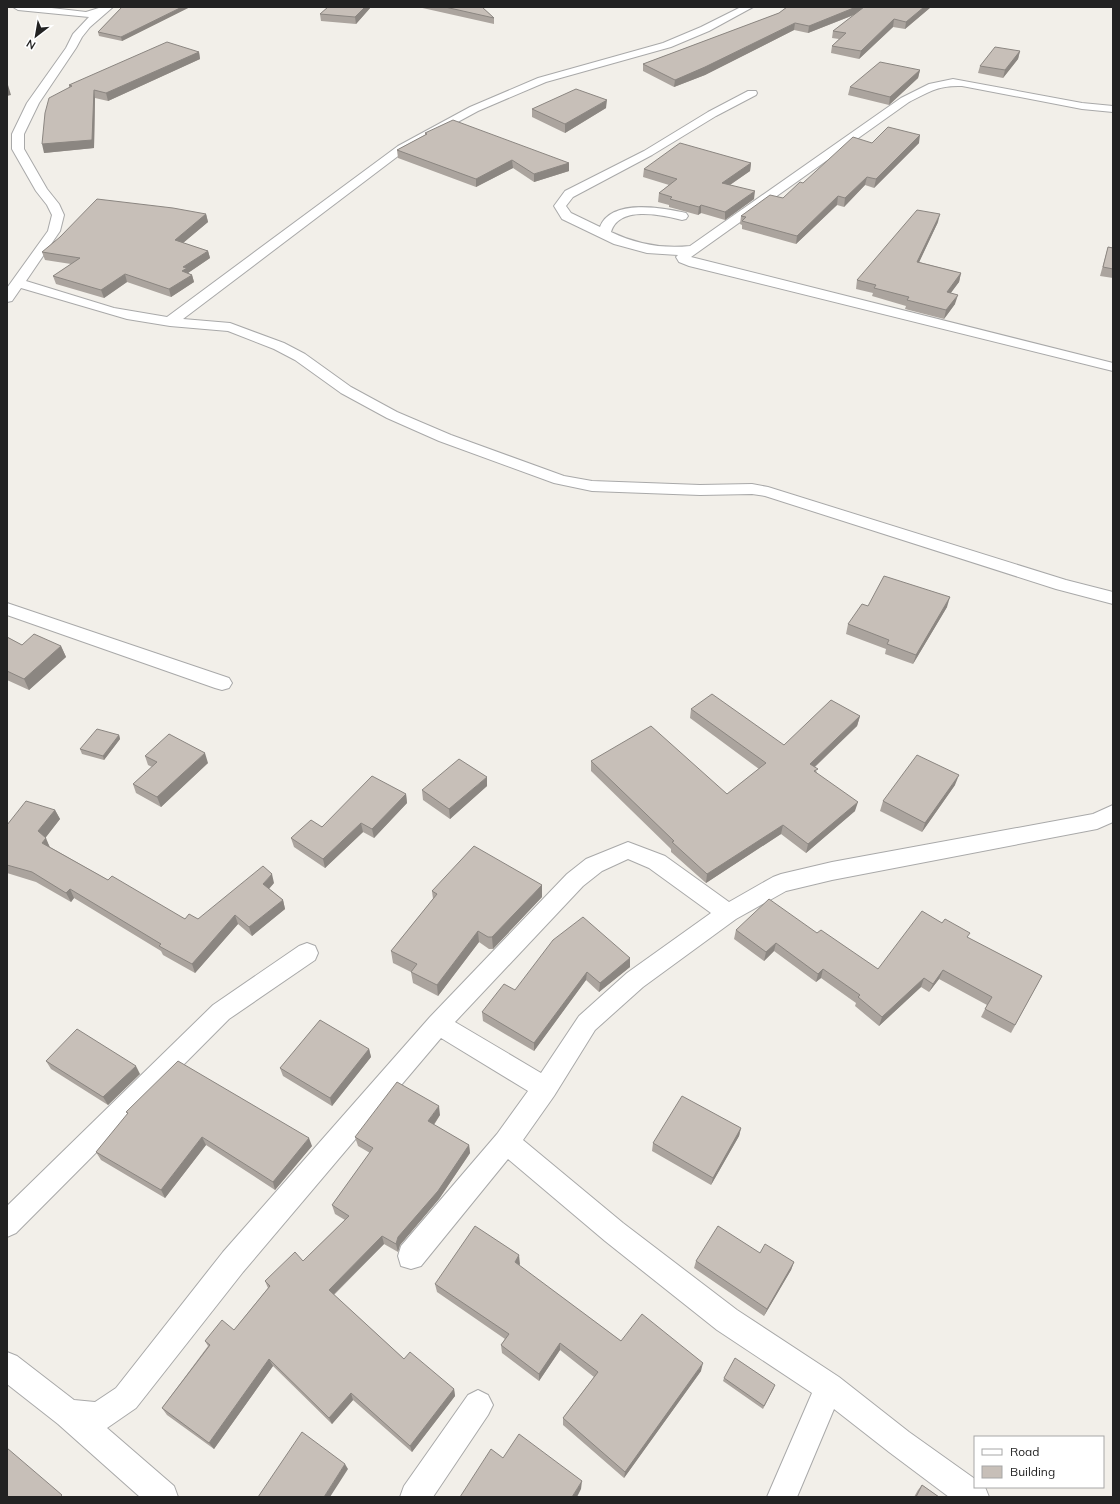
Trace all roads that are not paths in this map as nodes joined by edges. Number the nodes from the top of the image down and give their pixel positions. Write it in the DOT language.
graph roads {
  1 [pos="18,7"];
  2 [pos="748,7"];
  3 [pos="106,9"];
  4 [pos="752,93"];
  5 [pos="1113,109"];
  6 [pos="682,216"];
  7 [pos="604,235"];
  8 [pos="692,250"];
  9 [pos="18,283"];
  10 [pos="7,298"];
  11 [pos="170,322"];
  12 [pos="1113,367"];
  13 [pos="1113,598"];
  14 [pos="7,609"];
  15 [pos="222,683"];
  16 [pos="1113,813"];
  17 [pos="728,913"];
  18 [pos="307,953"];
  19 [pos="438,1024"];
  20 [pos="545,1088"];
  21 [pos="506,1142"];
  22 [pos="7,1224"];
  23 [pos="411,1256"];
  24 [pos="7,1366"];
  25 [pos="829,1387"];
  26 [pos="478,1405"];
  27 [pos="68,1414"];
  28 [pos="163,1497"];
  29 [pos="415,1497"];
  30 [pos="782,1497"];
  31 [pos="974,1497"];
  1 -- 3 [label="street"];
  2 -- 11 [label="street"];
  3 -- 9 [label="street"];
  4 -- 7 [label="street"];
  5 -- 8 [label="street"];
  6 -- 7 [label="street"];
  7 -- 8 [label="street"];
  8 -- 12 [label="street"];
  9 -- 10 [label="street"];
  9 -- 11 [label="street"];
  11 -- 13 [label="street"];
  14 -- 15 [label="street"];
  16 -- 17 [label="street"];
  17 -- 19 [label="street"];
  17 -- 20 [label="street"];
  18 -- 22 [label="street"];
  19 -- 20 [label="street"];
  19 -- 27 [label="street"];
  20 -- 21 [label="street"];
  21 -- 23 [label="street"];
  21 -- 25 [label="street"];
  24 -- 27 [label="street"];
  25 -- 30 [label="street"];
  25 -- 31 [label="street"];
  26 -- 29 [label="street"];
  27 -- 28 [label="street"];
}
